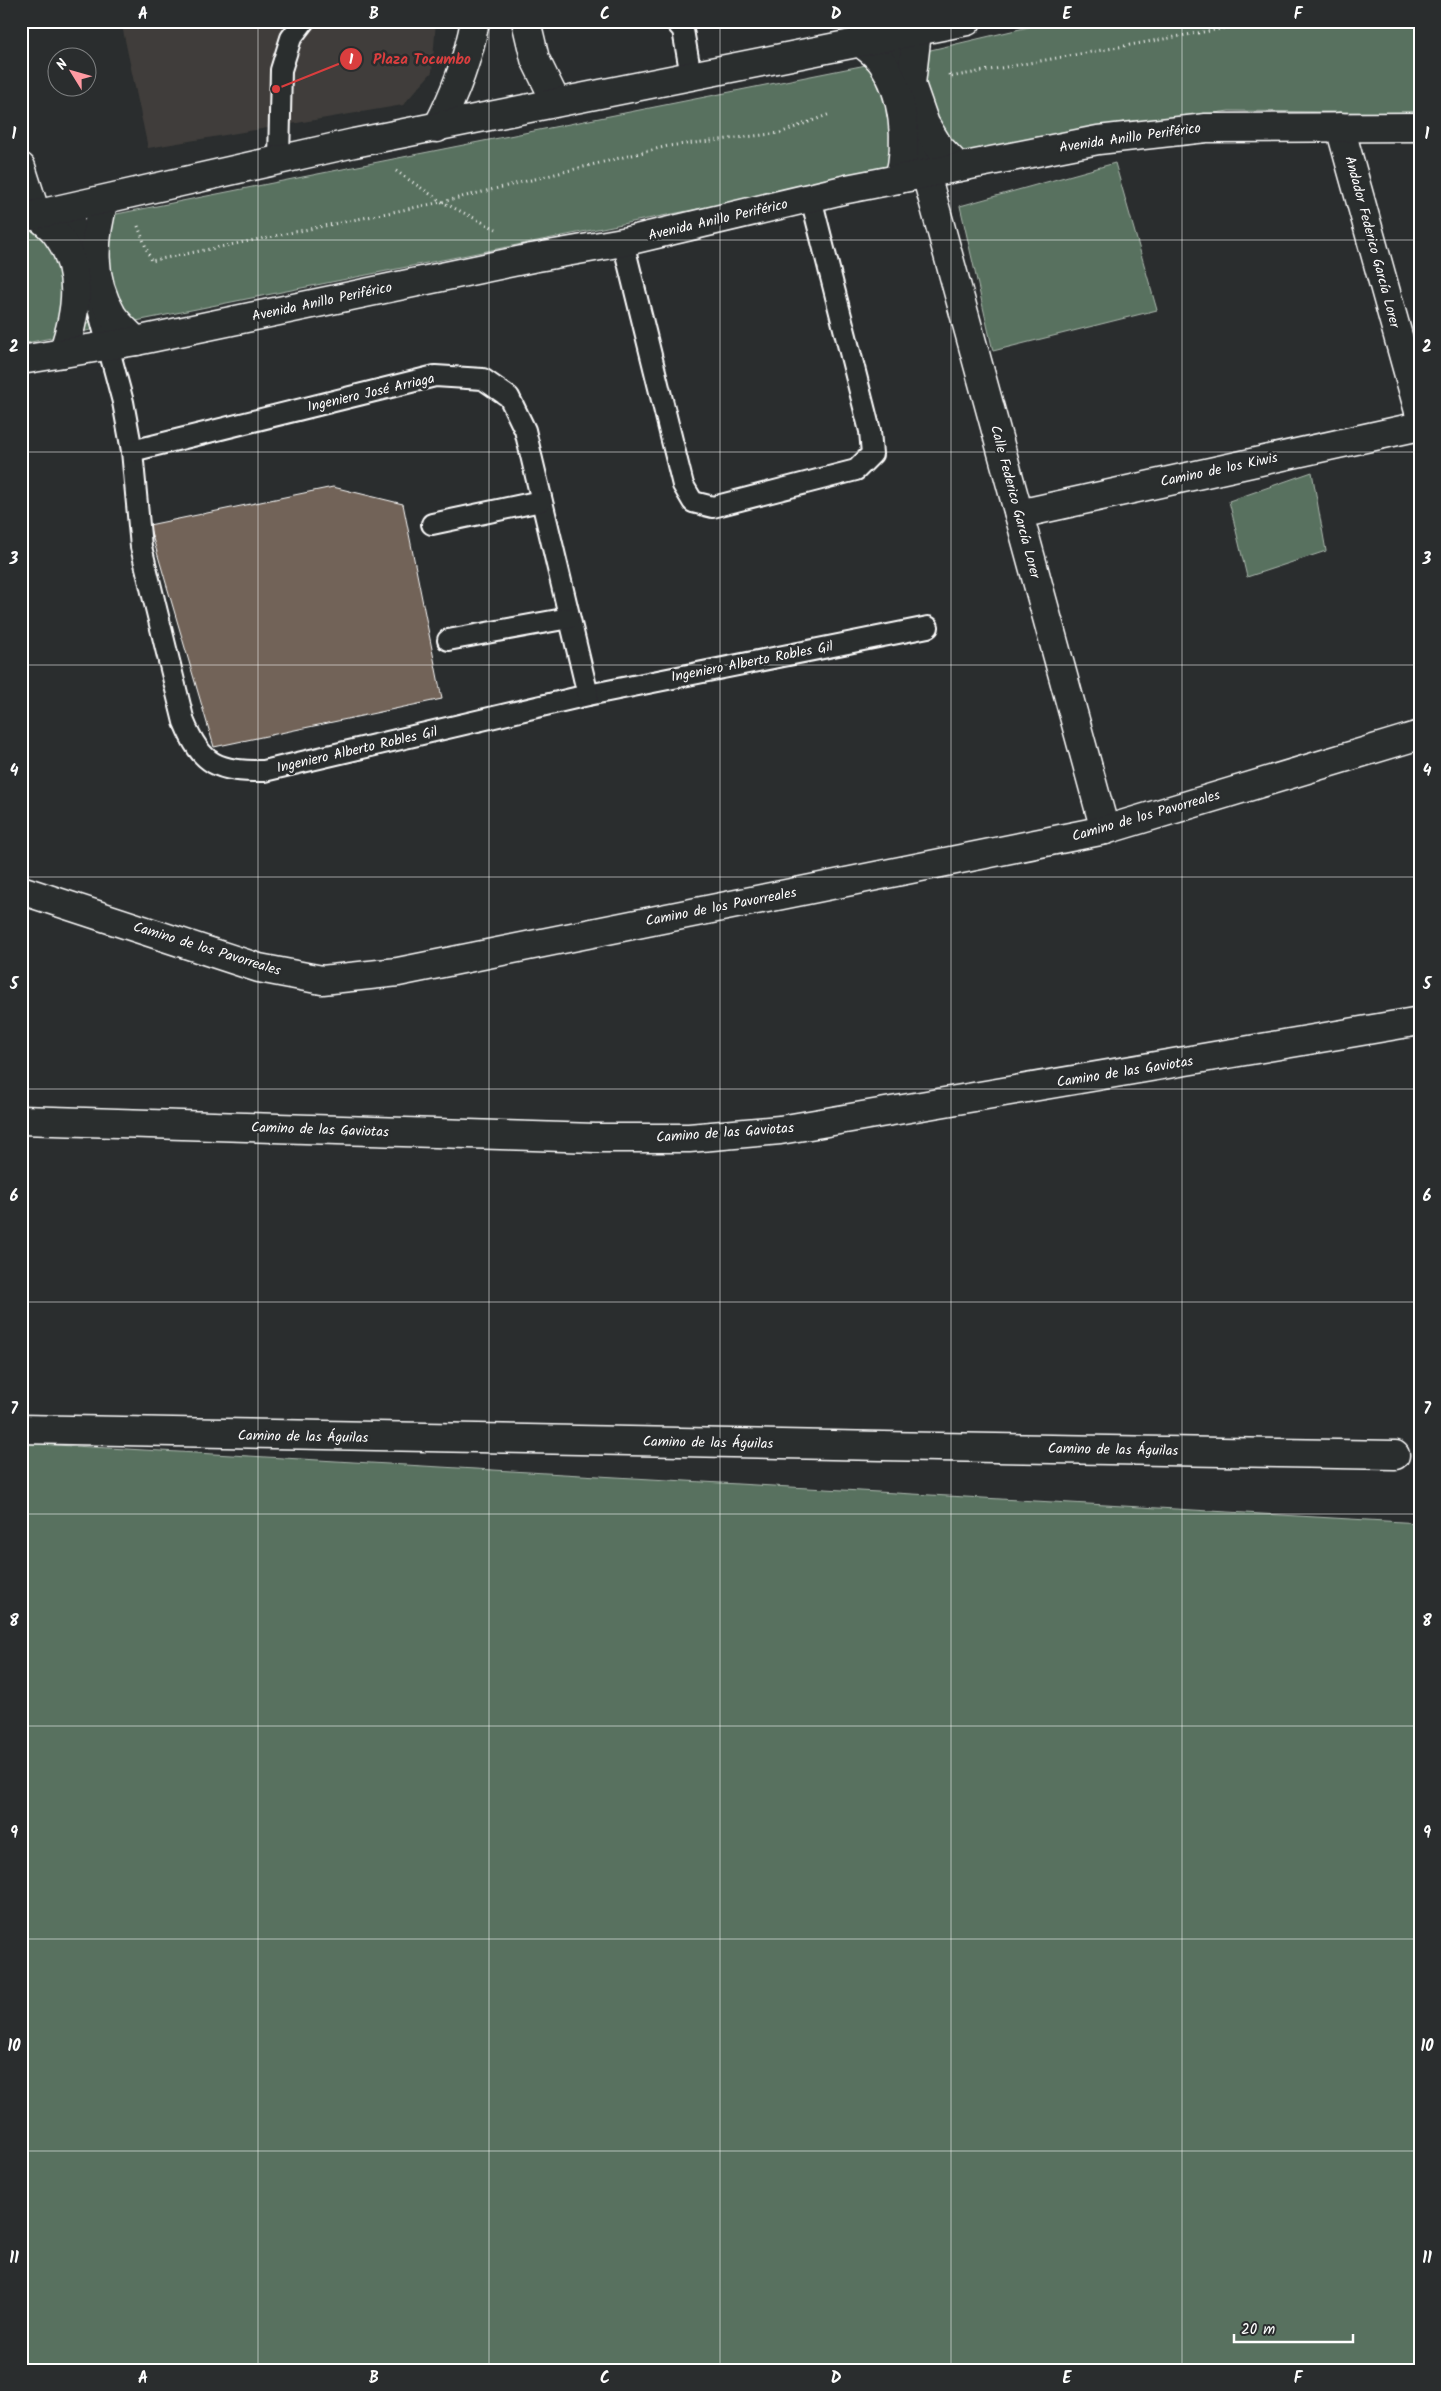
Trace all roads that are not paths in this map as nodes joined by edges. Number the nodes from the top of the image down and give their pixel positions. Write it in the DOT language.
graph roads {
  1 [pos="304,21"];
  2 [pos="475,21"];
  3 [pos="526,21"];
  4 [pos="675,21"];
  5 [pos="967,21"];
  6 [pos="910,29"];
  7 [pos="862,43"];
  8 [pos="691,76"];
  9 [pos="556,102"];
  10 [pos="1340,127"];
  11 [pos="1420,127"];
  12 [pos="437,128"];
  13 [pos="279,160"];
  14 [pos="21,167"];
  15 [pos="958,167"];
  16 [pos="926,174"];
  17 [pos="899,179"];
  18 [pos="115,197"];
  19 [pos="812,198"];
  20 [pos="71,208"];
  21 [pos="29,216"];
  22 [pos="623,242"];
  23 [pos="136,341"];
  24 [pos="107,346"];
  25 [pos="63,353"];
  26 [pos="21,360"];
  27 [pos="1420,415"];
  28 [pos="1420,426"];
  29 [pos="132,451"];
  30 [pos="541,501"];
  31 [pos="1019,514"];
  32 [pos="432,524"];
  33 [pos="569,618"];
  34 [pos="928,627"];
  35 [pos="448,640"];
  36 [pos="588,696"];
  37 [pos="1420,735"];
  38 [pos="1105,830"];
  39 [pos="21,890"];
  40 [pos="1420,1022"];
  41 [pos="21,1120"];
  42 [pos="21,1429"];
  43 [pos="1395,1455"];
  1 -- 13 [label="lane"];
  2 -- 12 [label="street"];
  3 -- 9 [label="street"];
  4 -- 8 [label="lane"];
  5 -- 6 [label="street"];
  6 -- 7 [label="street"];
  6 -- 15 [label="street"];
  6 -- 16 [label="street, Calle Federico García Lorer"];
  7 -- 8 [label="street"];
  7 -- 17 [label="street"];
  8 -- 9 [label="street"];
  9 -- 12 [label="street"];
  10 -- 11 [label="street, Avenida Anillo Periférico"];
  10 -- 15 [label="street, Avenida Anillo Periférico"];
  10 -- 27 [label="street, Andador Federico García Lorer"];
  12 -- 13 [label="street"];
  13 -- 18 [label="street"];
  14 -- 21 [label="street"];
  15 -- 16 [label="street, Avenida Anillo Periférico"];
  16 -- 17 [label="street, Avenida Anillo Periférico"];
  16 -- 31 [label="street, Calle Federico García Lorer"];
  17 -- 19 [label="street, Avenida Anillo Periférico"];
  18 -- 20 [label="street"];
  18 -- 23 [label="street"];
  19 -- 22 [label="street, Avenida Anillo Periférico"];
  19 -- 22 [label="lane"];
  20 -- 21 [label="street"];
  20 -- 24 [label="lane, Ingeniero Alberto Robles Gil"];
  21 -- 25 [label="street"];
  22 -- 23 [label="street, Avenida Anillo Periférico"];
  23 -- 24 [label="street, Avenida Anillo Periférico"];
  24 -- 25 [label="street, Avenida Anillo Periférico"];
  24 -- 29 [label="lane, Ingeniero Alberto Robles Gil"];
  25 -- 26 [label="street, Avenida Anillo Periférico"];
  28 -- 31 [label="street, Camino de los Kiwis"];
  29 -- 30 [label="lane, Ingeniero José Arriaga"];
  29 -- 36 [label="lane, Ingeniero Alberto Robles Gil"];
  30 -- 32 [label="lane"];
  30 -- 33 [label="lane, Ingeniero José Arriaga"];
  31 -- 38 [label="street, Calle Federico García Lorer"];
  33 -- 35 [label="lane"];
  33 -- 36 [label="lane, Ingeniero José Arriaga"];
  34 -- 36 [label="lane, Ingeniero Alberto Robles Gil"];
  37 -- 38 [label="street, Camino de los Pavorreales"];
  38 -- 39 [label="street, Camino de los Pavorreales"];
  40 -- 41 [label="street, Camino de las Gaviotas"];
  42 -- 43 [label="street, Camino de las Águilas"];
}
